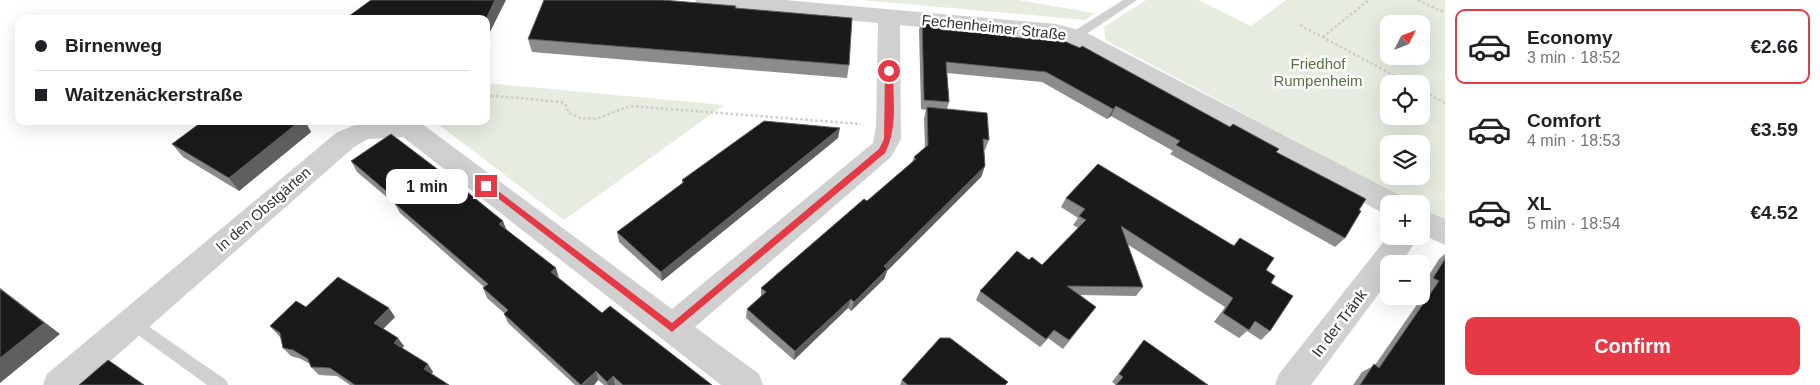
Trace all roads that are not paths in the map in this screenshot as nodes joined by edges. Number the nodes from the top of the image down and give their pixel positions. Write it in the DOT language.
graph roads {
  1 [pos="706,0"];
  2 [pos="1131,0"];
  3 [pos="889,16"];
  4 [pos="1075,36"];
  5 [pos="1380,198"];
  6 [pos="1430,225"];
  7 [pos="1445,233"];
  8 [pos="1397,245"];
  9 [pos="132,322"];
  10 [pos="672,328"];
  11 [pos="59,385"];
  12 [pos="220,385"];
  13 [pos="747,385"];
  14 [pos="1291,385"];
  1 -- 3 [label="street, Fechenheimer Straße"];
  2 -- 4 [label="lane"];
  3 -- 4 [label="street, Fechenheimer Straße"];
  3 -- 10 [label="street"];
  4 -- 5 [label="street, Fechenheimer Straße"];
  6 -- 7 [label="street"];
  8 -- 14 [label="street, In der Tränk"];
  9 -- 10 [label="street, In den Obstgärten"];
  9 -- 11 [label="street, In den Obstgärten"];
  9 -- 12 [label="lane"];
  10 -- 13 [label="street"];
}
